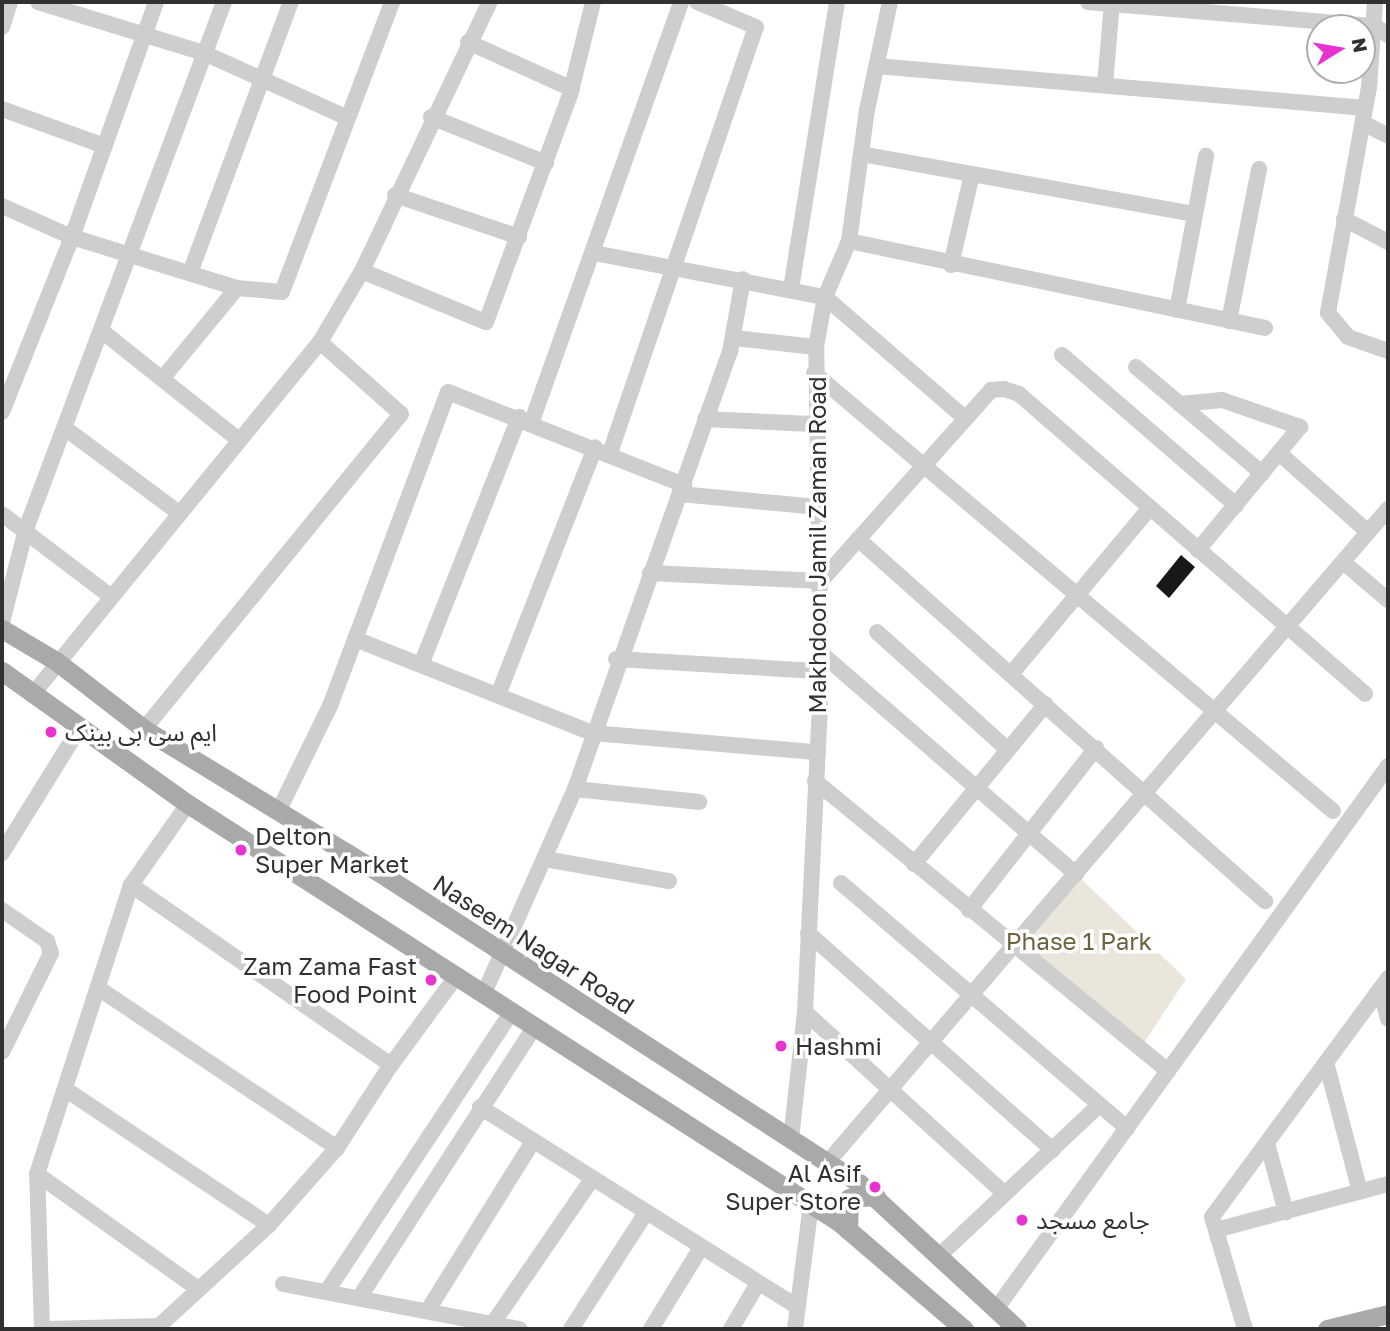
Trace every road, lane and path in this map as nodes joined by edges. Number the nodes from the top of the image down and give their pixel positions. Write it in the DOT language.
graph roads {
  1 [pos="38,2"];
  2 [pos="156,2"];
  3 [pos="224,2"];
  4 [pos="291,2"];
  5 [pos="392,2"];
  6 [pos="490,2"];
  7 [pos="593,2"];
  8 [pos="681,2"];
  9 [pos="696,2"];
  10 [pos="837,2"];
  11 [pos="890,2"];
  12 [pos="1088,2"];
  13 [pos="1376,2"];
  14 [pos="1112,3"];
  15 [pos="1381,31"];
  16 [pos="143,38"];
  17 [pos="468,42"];
  18 [pos="204,53"];
  19 [pos="876,66"];
  20 [pos="262,80"];
  21 [pos="1104,85"];
  22 [pos="572,89"];
  23 [pos="2,109"];
  24 [pos="1364,115"];
  25 [pos="346,117"];
  26 [pos="431,117"];
  27 [pos="1388,136"];
  28 [pos="104,146"];
  29 [pos="862,154"];
  30 [pos="1206,156"];
  31 [pos="546,163"];
  32 [pos="1259,169"];
  33 [pos="972,174"];
  34 [pos="395,195"];
  35 [pos="2,206"];
  36 [pos="1195,214"];
  37 [pos="1344,219"];
  38 [pos="72,237"];
  39 [pos="519,237"];
  40 [pos="849,241"];
  41 [pos="1388,242"];
  42 [pos="594,253"];
  43 [pos="132,256"];
  44 [pos="676,264"];
  45 [pos="951,265"];
  46 [pos="362,271"];
  47 [pos="190,273"];
  48 [pos="743,279"];
  49 [pos="237,288"];
  50 [pos="791,289"];
  51 [pos="825,297"];
  52 [pos="1177,310"];
  53 [pos="1229,321"];
  54 [pos="1265,328"];
  55 [pos="103,332"];
  56 [pos="734,338"];
  57 [pos="320,342"];
  58 [pos="816,347"];
  59 [pos="1388,351"];
  60 [pos="1062,355"];
  61 [pos="1136,367"];
  62 [pos="814,373"];
  63 [pos="162,379"];
  64 [pos="1180,404"];
  65 [pos="2,412"];
  66 [pos="525,419"];
  67 [pos="705,419"];
  68 [pos="966,419"];
  69 [pos="813,424"];
  70 [pos="66,429"];
  71 [pos="239,440"];
  72 [pos="602,450"];
  73 [pos="1279,453"];
  74 [pos="923,465"];
  75 [pos="1262,473"];
  76 [pos="682,490"];
  77 [pos="1236,505"];
  78 [pos="818,507"];
  79 [pos="1150,508"];
  80 [pos="179,513"];
  81 [pos="2,514"];
  82 [pos="1386,514"];
  83 [pos="26,529"];
  84 [pos="1368,532"];
  85 [pos="858,539"];
  86 [pos="1198,550"];
  87 [pos="1343,562"];
  88 [pos="650,573"];
  89 [pos="821,581"];
  90 [pos="1077,594"];
  91 [pos="110,596"];
  92 [pos="1388,600"];
  93 [pos="2,622"];
  94 [pos="1290,624"];
  95 [pos="2,629"];
  96 [pos="877,632"];
  97 [pos="355,639"];
  98 [pos="616,659"];
  99 [pos="56,661"];
  100 [pos="821,663"];
  101 [pos="421,665"];
  102 [pos="2,671"];
  103 [pos="1012,674"];
  104 [pos="1365,694"];
  105 [pos="32,695"];
  106 [pos="498,695"];
  107 [pos="1046,704"];
  108 [pos="1215,711"];
  109 [pos="80,727"];
  110 [pos="144,729"];
  111 [pos="593,733"];
  112 [pos="1096,748"];
  113 [pos="1008,750"];
  114 [pos="816,752"];
  115 [pos="1388,766"];
  116 [pos="815,781"];
  117 [pos="976,787"];
  118 [pos="575,789"];
  119 [pos="1146,792"];
  120 [pos="699,802"];
  121 [pos="188,804"];
  122 [pos="1333,811"];
  123 [pos="278,812"];
  124 [pos="1030,835"];
  125 [pos="2,853"];
  126 [pos="545,859"];
  127 [pos="914,864"];
  128 [pos="1076,874"];
  129 [pos="669,880"];
  130 [pos="841,883"];
  131 [pos="131,885"];
  132 [pos="1265,901"];
  133 [pos="2,910"];
  134 [pos="970,910"];
  135 [pos="808,933"];
  136 [pos="1013,947"];
  137 [pos="503,955"];
  138 [pos="457,975"];
  139 [pos="1384,983"];
  140 [pos="98,988"];
  141 [pos="485,991"];
  142 [pos="972,995"];
  143 [pos="512,1012"];
  144 [pos="805,1012"];
  145 [pos="1388,1019"];
  146 [pos="535,1026"];
  147 [pos="931,1043"];
  148 [pos="2,1052"];
  149 [pos="1326,1062"];
  150 [pos="391,1065"];
  151 [pos="1168,1071"];
  152 [pos="893,1087"];
  153 [pos="65,1089"];
  154 [pos="1100,1105"];
  155 [pos="480,1107"];
  156 [pos="1127,1128"];
  157 [pos="791,1139"];
  158 [pos="532,1143"];
  159 [pos="1267,1143"];
  160 [pos="337,1148"];
  161 [pos="1052,1150"];
  162 [pos="827,1163"];
  163 [pos="37,1174"];
  164 [pos="592,1179"];
  165 [pos="1388,1185"];
  166 [pos="1003,1192"];
  167 [pos="1360,1192"];
  168 [pos="876,1196"];
  169 [pos="811,1204"];
  170 [pos="1286,1212"];
  171 [pos="645,1214"];
  172 [pos="269,1225"];
  173 [pos="848,1230"];
  174 [pos="1216,1230"];
  175 [pos="700,1249"];
  176 [pos="940,1255"];
  177 [pos="284,1284"];
  178 [pos="757,1285"];
  179 [pos="198,1289"];
  180 [pos="327,1291"];
  181 [pos="361,1295"];
  182 [pos="797,1307"];
  183 [pos="996,1309"];
  184 [pos="428,1310"];
  185 [pos="1388,1314"];
  186 [pos="489,1326"];
  187 [pos="42,1329"];
  188 [pos="50,1329"];
  189 [pos="520,1329"];
  190 [pos="571,1329"];
  191 [pos="651,1329"];
  192 [pos="731,1329"];
  193 [pos="795,1329"];
  194 [pos="964,1329"];
  195 [pos="1017,1329"];
  196 [pos="1245,1329"];
  197 [pos="1327,1329"];
  1 -- 16 [label="street"];
  2 -- 16 [label="street"];
  3 -- 18 [label="street"];
  4 -- 20 [label="street"];
  5 -- 25 [label="street"];
  6 -- 17 [label="street"];
  7 -- 22 [label="street"];
  8 -- 42 [label="street"];
  9 -- 44 [label="street"];
  10 -- 50 [label="street"];
  11 -- 19 [label="street, Makhdoon Jamil Zaman Road"];
  12 -- 14 [label="street"];
  13 -- 15 [label="street"];
  14 -- 15 [label="street"];
  14 -- 21 [label="street"];
  15 -- 24 [label="street"];
  16 -- 18 [label="street"];
  16 -- 28 [label="street"];
  17 -- 22 [label="street"];
  17 -- 26 [label="street"];
  18 -- 20 [label="street"];
  18 -- 43 [label="street"];
  19 -- 21 [label="street"];
  19 -- 29 [label="street, Makhdoon Jamil Zaman Road"];
  20 -- 25 [label="street"];
  20 -- 47 [label="street"];
  21 -- 24 [label="street"];
  22 -- 31 [label="street"];
  23 -- 28 [label="street"];
  24 -- 27 [label="street"];
  24 -- 37 [label="street"];
  25 -- 49 [label="street"];
  26 -- 31 [label="street"];
  26 -- 34 [label="street"];
  28 -- 38 [label="street"];
  29 -- 33 [label="street"];
  29 -- 40 [label="street, Makhdoon Jamil Zaman Road"];
  30 -- 36 [label="street"];
  31 -- 39 [label="street"];
  32 -- 53 [label="street"];
  33 -- 36 [label="street"];
  33 -- 45 [label="street"];
  34 -- 39 [label="street"];
  34 -- 46 [label="street"];
  35 -- 38 [label="street"];
  36 -- 52 [label="street"];
  37 -- 41 [label="street"];
  37 -- 59 [label="street"];
  38 -- 43 [label="street"];
  38 -- 65 [label="street"];
  39 -- 46 [label="street"];
  40 -- 45 [label="street"];
  40 -- 51 [label="street, Makhdoon Jamil Zaman Road"];
  42 -- 44 [label="street"];
  42 -- 66 [label="street"];
  43 -- 47 [label="street"];
  43 -- 55 [label="street"];
  44 -- 48 [label="street"];
  44 -- 72 [label="street"];
  45 -- 52 [label="street"];
  46 -- 57 [label="street"];
  47 -- 49 [label="street"];
  48 -- 50 [label="street"];
  48 -- 56 [label="street"];
  49 -- 63 [label="street"];
  50 -- 51 [label="street"];
  51 -- 58 [label="street, Makhdoon Jamil Zaman Road"];
  51 -- 68 [label="street"];
  52 -- 53 [label="street"];
  53 -- 54 [label="street"];
  55 -- 63 [label="street"];
  55 -- 70 [label="street"];
  56 -- 58 [label="street"];
  56 -- 67 [label="street"];
  57 -- 71 [label="street"];
  57 -- 110 [label="street"];
  58 -- 62 [label="street, Makhdoon Jamil Zaman Road"];
  60 -- 77 [label="street"];
  61 -- 64 [label="street"];
  62 -- 69 [label="street, Makhdoon Jamil Zaman Road"];
  62 -- 74 [label="street"];
  63 -- 71 [label="street"];
  64 -- 73 [label="street"];
  64 -- 75 [label="street"];
  66 -- 72 [label="street"];
  66 -- 97 [label="street"];
  66 -- 101 [label="street"];
  67 -- 69 [label="street"];
  67 -- 76 [label="street"];
  68 -- 74 [label="street"];
  68 -- 79 [label="street"];
  69 -- 78 [label="street, Makhdoon Jamil Zaman Road"];
  70 -- 80 [label="street"];
  70 -- 83 [label="street"];
  71 -- 80 [label="street"];
  72 -- 76 [label="street"];
  72 -- 106 [label="street"];
  73 -- 75 [label="street"];
  73 -- 84 [label="street"];
  74 -- 85 [label="street"];
  74 -- 90 [label="street"];
  75 -- 77 [label="street"];
  76 -- 78 [label="street"];
  76 -- 88 [label="street"];
  77 -- 86 [label="street"];
  78 -- 89 [label="street, Makhdoon Jamil Zaman Road"];
  79 -- 86 [label="street"];
  79 -- 90 [label="street"];
  80 -- 91 [label="street"];
  81 -- 83 [label="street"];
  82 -- 84 [label="street"];
  83 -- 91 [label="street"];
  83 -- 93 [label="street"];
  84 -- 87 [label="street"];
  85 -- 89 [label="street"];
  85 -- 103 [label="street"];
  86 -- 94 [label="street"];
  87 -- 92 [label="street"];
  87 -- 94 [label="street"];
  88 -- 89 [label="street"];
  88 -- 98 [label="street"];
  89 -- 100 [label="street, Makhdoon Jamil Zaman Road"];
  90 -- 103 [label="street"];
  90 -- 108 [label="street"];
  91 -- 99 [label="street"];
  94 -- 104 [label="street"];
  94 -- 108 [label="street"];
  95 -- 99 [label="main road, Naseem Nagar Road"];
  96 -- 113 [label="street"];
  97 -- 101 [label="street"];
  97 -- 123 [label="street"];
  98 -- 100 [label="street"];
  98 -- 111 [label="street"];
  99 -- 105 [label="street"];
  99 -- 110 [label="main road, Naseem Nagar Road"];
  100 -- 114 [label="street, Makhdoon Jamil Zaman Road"];
  100 -- 117 [label="street"];
  101 -- 106 [label="street"];
  102 -- 105 [label="main road"];
  103 -- 107 [label="street"];
  105 -- 109 [label="main road"];
  106 -- 111 [label="street"];
  107 -- 112 [label="street"];
  107 -- 113 [label="street"];
  108 -- 119 [label="street"];
  108 -- 122 [label="street"];
  109 -- 121 [label="main road"];
  109 -- 125 [label="street"];
  110 -- 123 [label="main road, Naseem Nagar Road"];
  111 -- 114 [label="street"];
  111 -- 118 [label="street"];
  112 -- 119 [label="street"];
  112 -- 124 [label="street"];
  113 -- 117 [label="street"];
  114 -- 116 [label="street, Makhdoon Jamil Zaman Road"];
  115 -- 151 [label="street"];
  116 -- 127 [label="street"];
  116 -- 135 [label="street, Makhdoon Jamil Zaman Road"];
  117 -- 124 [label="street"];
  117 -- 127 [label="street"];
  118 -- 120 [label="street"];
  118 -- 126 [label="street"];
  119 -- 128 [label="street"];
  119 -- 132 [label="street"];
  121 -- 131 [label="street"];
  121 -- 138 [label="main road"];
  123 -- 137 [label="main road, Naseem Nagar Road"];
  124 -- 128 [label="street"];
  124 -- 134 [label="street"];
  126 -- 129 [label="street"];
  126 -- 137 [label="street"];
  127 -- 134 [label="street"];
  128 -- 136 [label="street"];
  130 -- 142 [label="street"];
  131 -- 140 [label="street"];
  131 -- 150 [label="street"];
  133 -- 148 [label="street"];
  134 -- 136 [label="street"];
  135 -- 144 [label="street, Makhdoon Jamil Zaman Road"];
  135 -- 147 [label="street"];
  136 -- 142 [label="street"];
  136 -- 151 [label="street"];
  137 -- 141 [label="street"];
  137 -- 157 [label="main road, Naseem Nagar Road"];
  138 -- 141 [label="main road"];
  138 -- 150 [label="street"];
  139 -- 145 [label="street"];
  139 -- 149 [label="street"];
  140 -- 153 [label="street"];
  140 -- 160 [label="street"];
  141 -- 143 [label="main road"];
  142 -- 147 [label="street"];
  142 -- 154 [label="street"];
  143 -- 146 [label="main road"];
  143 -- 180 [label="street"];
  144 -- 152 [label="street"];
  144 -- 157 [label="street, Makhdoon Jamil Zaman Road"];
  146 -- 155 [label="street"];
  146 -- 169 [label="main road"];
  147 -- 152 [label="street"];
  147 -- 161 [label="street"];
  149 -- 159 [label="street"];
  149 -- 167 [label="street"];
  150 -- 160 [label="street"];
  151 -- 156 [label="street"];
  152 -- 162 [label="street"];
  152 -- 166 [label="street"];
  153 -- 163 [label="street"];
  153 -- 172 [label="street"];
  154 -- 156 [label="street"];
  154 -- 161 [label="street"];
  155 -- 158 [label="street"];
  155 -- 181 [label="street"];
  156 -- 183 [label="street"];
  157 -- 162 [label="main road, Naseem Nagar Road"];
  158 -- 164 [label="street"];
  158 -- 184 [label="street"];
  159 -- 170 [label="street"];
  159 -- 174 [label="street"];
  160 -- 172 [label="street"];
  161 -- 166 [label="street"];
  162 -- 168 [label="main road, Naseem Nagar Road"];
  163 -- 179 [label="street"];
  163 -- 187 [label="street"];
  164 -- 171 [label="street"];
  164 -- 186 [label="street"];
  165 -- 167 [label="street"];
  166 -- 176 [label="street"];
  167 -- 170 [label="street"];
  168 -- 173 [label="main road"];
  168 -- 176 [label="main road, Naseem Nagar Road"];
  169 -- 173 [label="main road"];
  169 -- 182 [label="street"];
  170 -- 174 [label="street"];
  171 -- 175 [label="street"];
  171 -- 190 [label="street"];
  172 -- 179 [label="street"];
  173 -- 194 [label="main road"];
  174 -- 196 [label="street"];
  175 -- 178 [label="street"];
  175 -- 191 [label="street"];
  176 -- 183 [label="main road, Naseem Nagar Road"];
  177 -- 180 [label="street"];
  178 -- 182 [label="street"];
  178 -- 192 [label="street"];
  179 -- 188 [label="street"];
  180 -- 181 [label="street"];
  181 -- 184 [label="street"];
  182 -- 193 [label="street"];
  183 -- 195 [label="main road, Naseem Nagar Road"];
  184 -- 186 [label="street"];
  185 -- 197 [label="main road"];
  186 -- 189 [label="street"];
}
